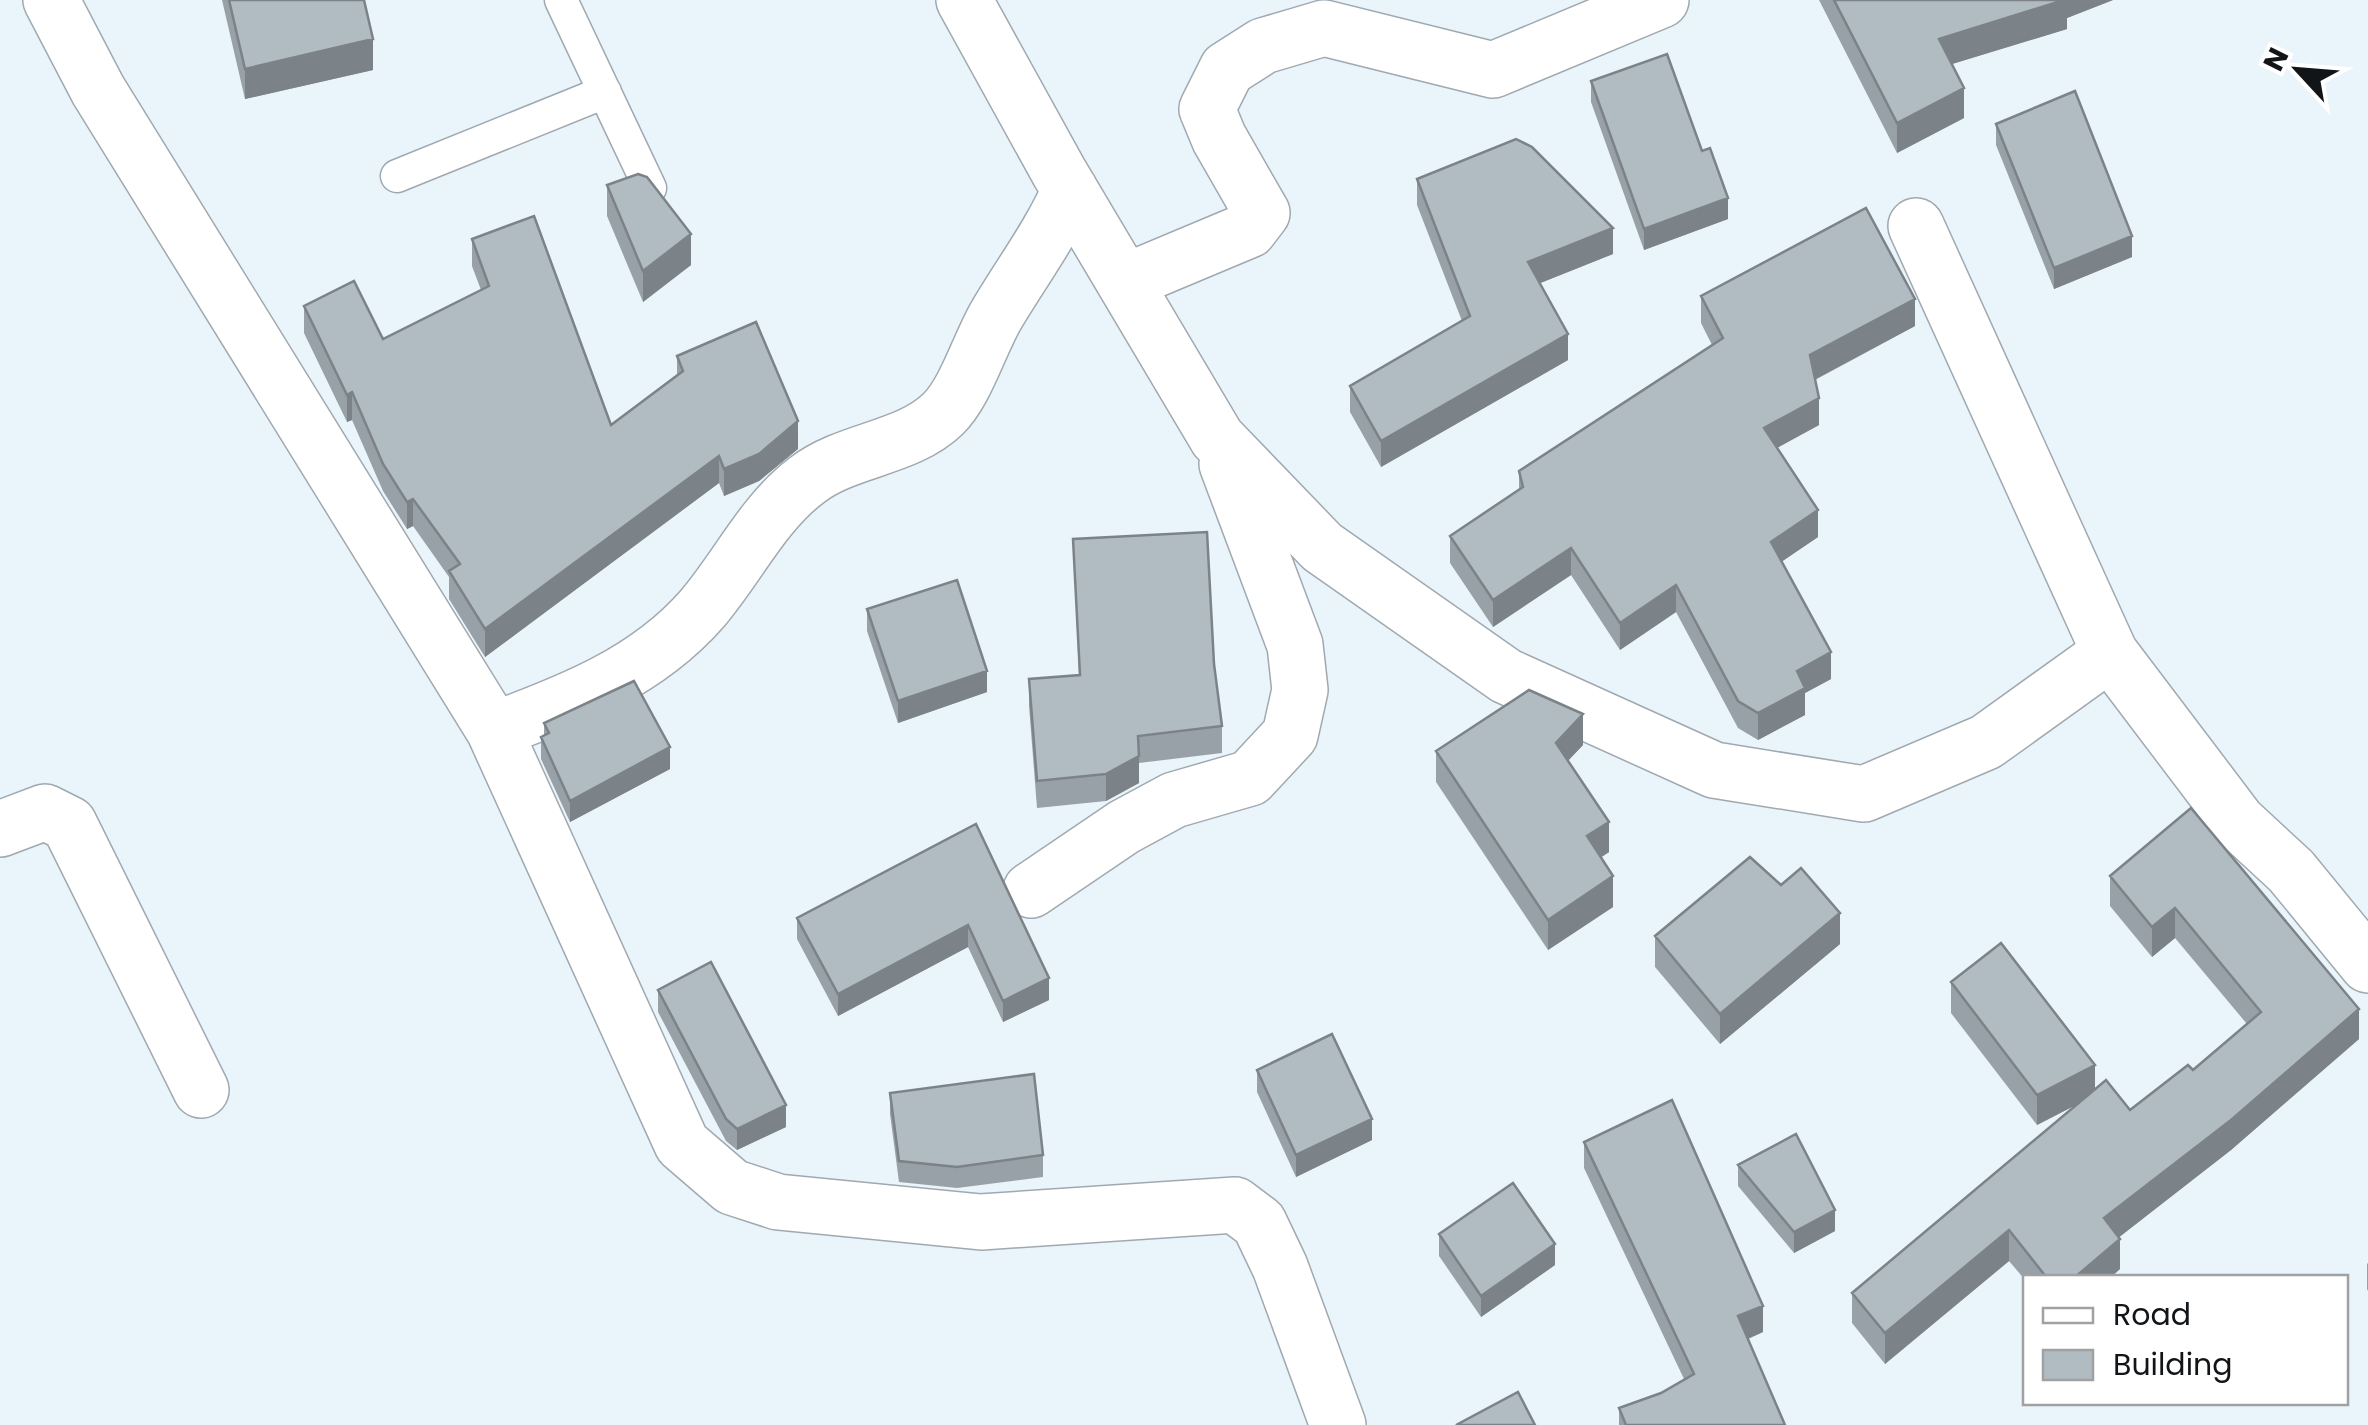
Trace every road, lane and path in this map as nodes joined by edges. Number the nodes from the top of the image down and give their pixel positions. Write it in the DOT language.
graph roads {
  1 [pos="51,0"];
  2 [pos="561,0"];
  3 [pos="964,0"];
  4 [pos="1660,0"];
  5 [pos="605,92"];
  6 [pos="397,176"];
  7 [pos="650,188"];
  8 [pos="1070,190"];
  9 [pos="1916,226"];
  10 [pos="1125,282"];
  11 [pos="1217,438"];
  12 [pos="2110,653"];
  13 [pos="494,730"];
  14 [pos="0,829"];
  15 [pos="1031,890"];
  16 [pos="2368,965"];
  17 [pos="201,1090"];
  18 [pos="1338,1425"];
  1 -- 13 [label="street"];
  2 -- 5 [label="lane"];
  3 -- 8 [label="street"];
  4 -- 10 [label="street"];
  5 -- 6 [label="lane"];
  5 -- 7 [label="lane"];
  8 -- 10 [label="street"];
  8 -- 13 [label="street"];
  9 -- 12 [label="street"];
  10 -- 11 [label="street"];
  11 -- 12 [label="street"];
  11 -- 15 [label="street"];
  12 -- 16 [label="street"];
  13 -- 18 [label="street"];
  14 -- 17 [label="street"];
}
